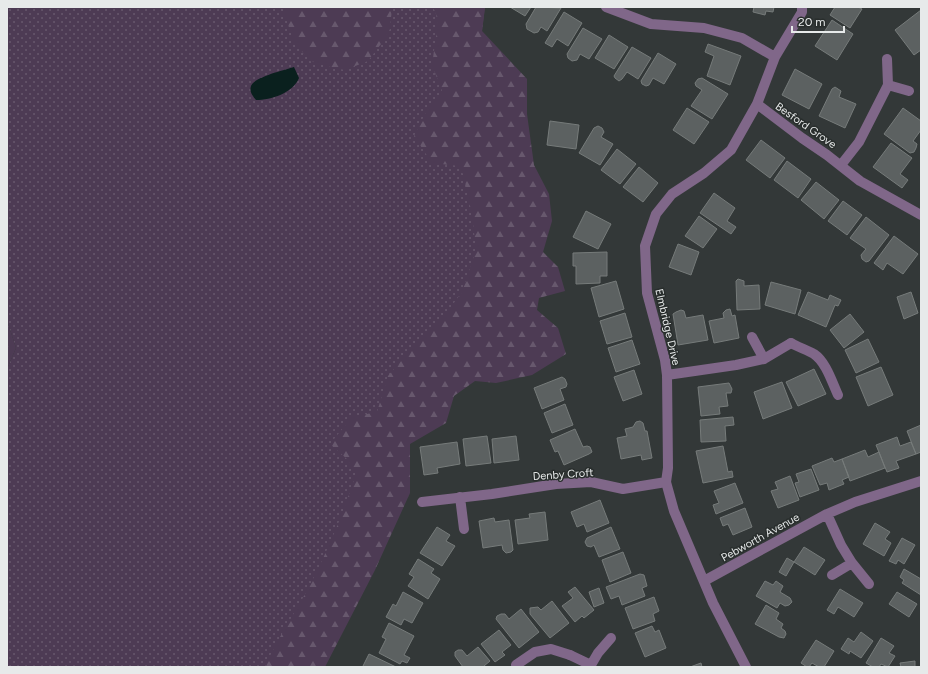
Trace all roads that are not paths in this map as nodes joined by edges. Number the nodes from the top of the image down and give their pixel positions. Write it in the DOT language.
graph roads {
  1 [pos="606,7"];
  2 [pos="802,7"];
  3 [pos="775,57"];
  4 [pos="886,59"];
  5 [pos="888,85"];
  6 [pos="909,91"];
  7 [pos="757,104"];
  8 [pos="841,165"];
  9 [pos="921,215"];
  10 [pos="752,337"];
  11 [pos="764,360"];
  12 [pos="666,375"];
  13 [pos="838,395"];
  14 [pos="921,481"];
  15 [pos="666,482"];
  16 [pos="460,497"];
  17 [pos="422,502"];
  18 [pos="827,514"];
  19 [pos="464,528"];
  20 [pos="852,563"];
  21 [pos="832,575"];
  22 [pos="704,582"];
  23 [pos="869,584"];
  24 [pos="611,638"];
  25 [pos="516,665"];
  26 [pos="591,666"];
  27 [pos="746,667"];
  1 -- 3 [label="street"];
  2 -- 3 [label="street, Elmbridge Drive"];
  3 -- 7 [label="street, Elmbridge Drive"];
  4 -- 5 [label="street"];
  5 -- 6 [label="street"];
  5 -- 8 [label="street"];
  7 -- 8 [label="street, Besford Grove"];
  7 -- 12 [label="street, Elmbridge Drive"];
  8 -- 9 [label="street, Besford Grove"];
  10 -- 11 [label="street"];
  11 -- 12 [label="street"];
  11 -- 13 [label="street"];
  12 -- 15 [label="street, Elmbridge Drive"];
  14 -- 18 [label="street, Pebworth Avenue"];
  15 -- 16 [label="street, Denby Croft"];
  15 -- 22 [label="street, Elmbridge Drive"];
  16 -- 17 [label="street, Denby Croft"];
  16 -- 19 [label="street"];
  18 -- 20 [label="street"];
  18 -- 22 [label="street, Pebworth Avenue"];
  20 -- 21 [label="street"];
  20 -- 23 [label="street"];
  22 -- 27 [label="street, Elmbridge Drive"];
  24 -- 26 [label="street"];
  25 -- 26 [label="street"];
}
